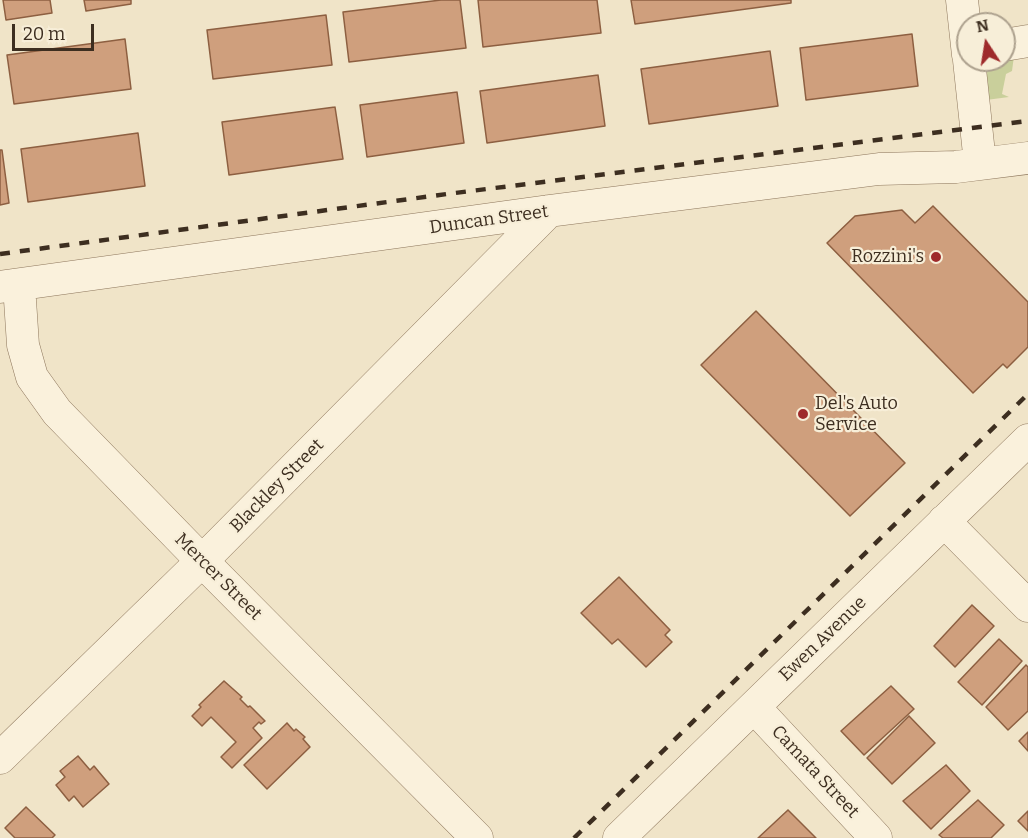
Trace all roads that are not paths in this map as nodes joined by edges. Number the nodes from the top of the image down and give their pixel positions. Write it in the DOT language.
graph roads {
  1 [pos="970,72"];
  2 [pos="1028,158"];
  3 [pos="980,164"];
  4 [pos="549,211"];
  5 [pos="9,286"];
  6 [pos="1028,440"];
  7 [pos="944,521"];
  8 [pos="202,561"];
  9 [pos="1028,606"];
  10 [pos="754,707"];
  11 [pos="0,758"];
  12 [pos="477,838"];
  13 [pos="619,838"];
  14 [pos="876,838"];
  1 -- 3 [label="street"];
  2 -- 3 [label="street, Duncan Street"];
  3 -- 4 [label="street, Duncan Street"];
  4 -- 5 [label="street, Duncan Street"];
  4 -- 8 [label="street, Blackley Street"];
  5 -- 8 [label="street, Mercer Street"];
  6 -- 7 [label="street, Ewen Avenue"];
  7 -- 9 [label="street"];
  7 -- 10 [label="street, Ewen Avenue"];
  8 -- 11 [label="street, Blackley Street"];
  8 -- 12 [label="street, Mercer Street"];
  10 -- 13 [label="street, Ewen Avenue"];
  10 -- 14 [label="street, Camata Street"];
}
